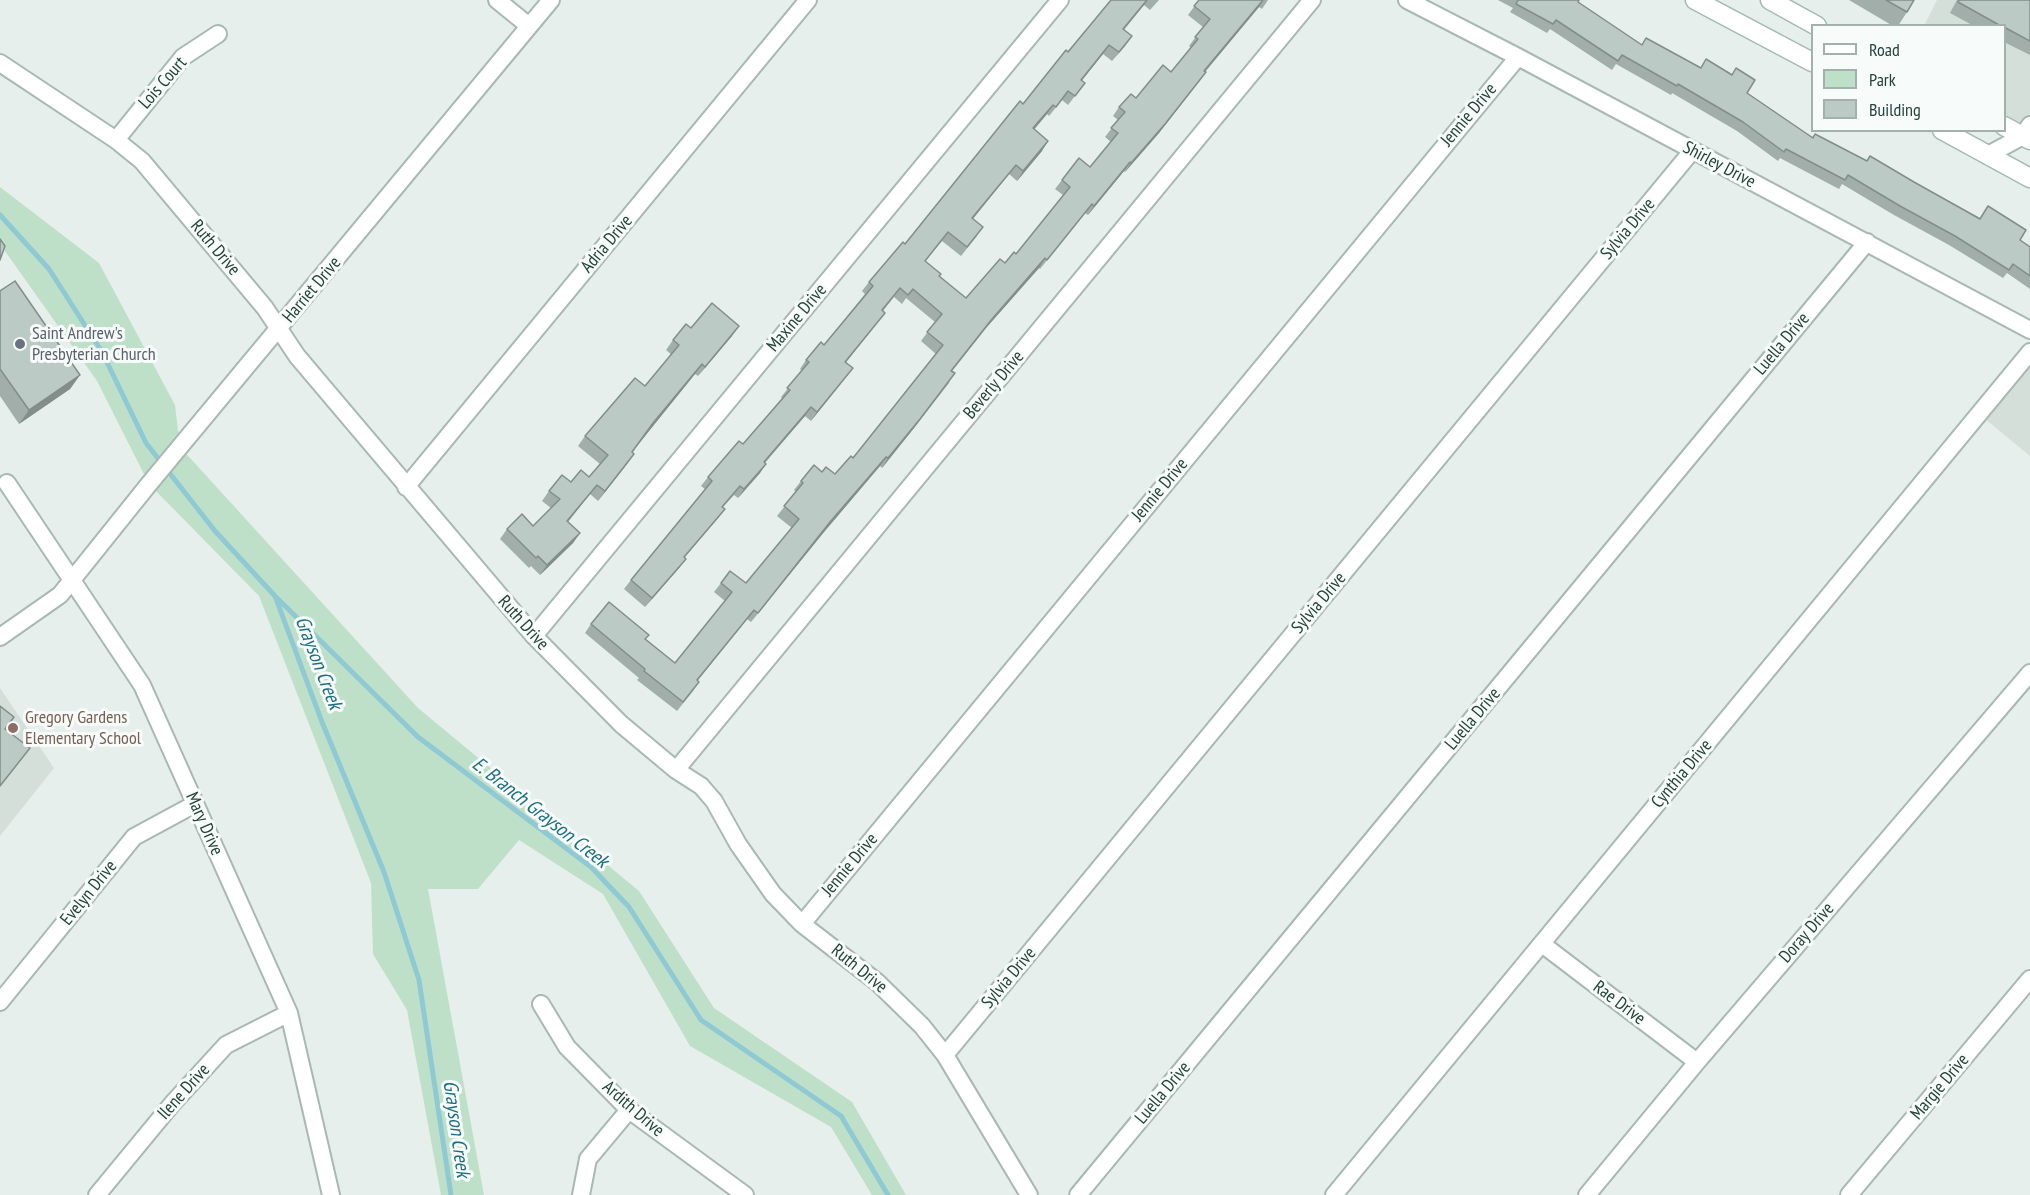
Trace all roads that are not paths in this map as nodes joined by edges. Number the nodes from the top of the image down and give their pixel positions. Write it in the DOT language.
graph roads {
  1 [pos="497,0"];
  2 [pos="551,0"];
  3 [pos="808,0"];
  4 [pos="1060,0"];
  5 [pos="1312,0"];
  6 [pos="1407,0"];
  7 [pos="1695,0"];
  8 [pos="1770,0"];
  9 [pos="1813,24"];
  10 [pos="529,26"];
  11 [pos="218,34"];
  12 [pos="1518,57"];
  13 [pos="1811,61"];
  14 [pos="0,63"];
  15 [pos="2006,127"];
  16 [pos="1946,132"];
  17 [pos="2028,133"];
  18 [pos="116,140"];
  19 [pos="1692,151"];
  20 [pos="1988,154"];
  21 [pos="2030,178"];
  22 [pos="1867,242"];
  23 [pos="278,330"];
  24 [pos="2030,330"];
  25 [pos="2030,352"];
  26 [pos="7,483"];
  27 [pos="406,487"];
  28 [pos="73,579"];
  29 [pos="534,636"];
  30 [pos="0,637"];
  31 [pos="2030,673"];
  32 [pos="676,770"];
  33 [pos="195,804"];
  34 [pos="802,924"];
  35 [pos="1542,944"];
  36 [pos="2030,980"];
  37 [pos="0,1002"];
  38 [pos="541,1004"];
  39 [pos="289,1013"];
  40 [pos="945,1055"];
  41 [pos="1697,1062"];
  42 [pos="629,1110"];
  43 [pos="97,1195"];
  44 [pos="331,1195"];
  45 [pos="581,1195"];
  46 [pos="745,1195"];
  47 [pos="1029,1195"];
  48 [pos="1078,1195"];
  49 [pos="1334,1195"];
  50 [pos="1587,1195"];
  51 [pos="1849,1195"];
  1 -- 10 [label="street"];
  2 -- 10 [label="street, Harriet Drive"];
  3 -- 27 [label="street, Adria Drive"];
  4 -- 29 [label="street, Maxine Drive"];
  5 -- 32 [label="street, Beverly Drive"];
  6 -- 12 [label="street, Shirley Drive"];
  7 -- 13 [label="main road"];
  8 -- 9 [label="main road"];
  10 -- 23 [label="street, Harriet Drive"];
  11 -- 18 [label="street, Lois Court"];
  12 -- 19 [label="street, Shirley Drive"];
  12 -- 34 [label="street, Jennie Drive"];
  14 -- 18 [label="street, Ruth Drive"];
  15 -- 17 [label="main road"];
  16 -- 20 [label="main road"];
  17 -- 20 [label="street"];
  18 -- 23 [label="street, Ruth Drive"];
  19 -- 22 [label="street, Shirley Drive"];
  19 -- 40 [label="street, Sylvia Drive"];
  20 -- 21 [label="main road"];
  22 -- 24 [label="street, Shirley Drive"];
  22 -- 48 [label="street, Luella Drive"];
  23 -- 27 [label="street, Ruth Drive"];
  23 -- 28 [label="street, Harriet Drive"];
  25 -- 35 [label="street, Cynthia Drive"];
  26 -- 28 [label="street, Mary Drive"];
  27 -- 29 [label="street, Ruth Drive"];
  28 -- 30 [label="street, Harriet Drive"];
  28 -- 33 [label="street, Mary Drive"];
  29 -- 32 [label="street, Ruth Drive"];
  31 -- 41 [label="street, Doray Drive"];
  32 -- 34 [label="street, Ruth Drive"];
  33 -- 37 [label="street, Evelyn Drive"];
  33 -- 39 [label="street, Mary Drive"];
  34 -- 40 [label="street, Ruth Drive"];
  35 -- 41 [label="street, Rae Drive"];
  35 -- 49 [label="street, Cynthia Drive"];
  36 -- 51 [label="street, Margie Drive"];
  38 -- 42 [label="street, Ardith Drive"];
  39 -- 43 [label="street, Ilene Drive"];
  39 -- 44 [label="street, Mary Drive"];
  40 -- 47 [label="street, Ruth Drive"];
  41 -- 50 [label="street, Doray Drive"];
  42 -- 45 [label="street"];
  42 -- 46 [label="street, Ardith Drive"];
}
